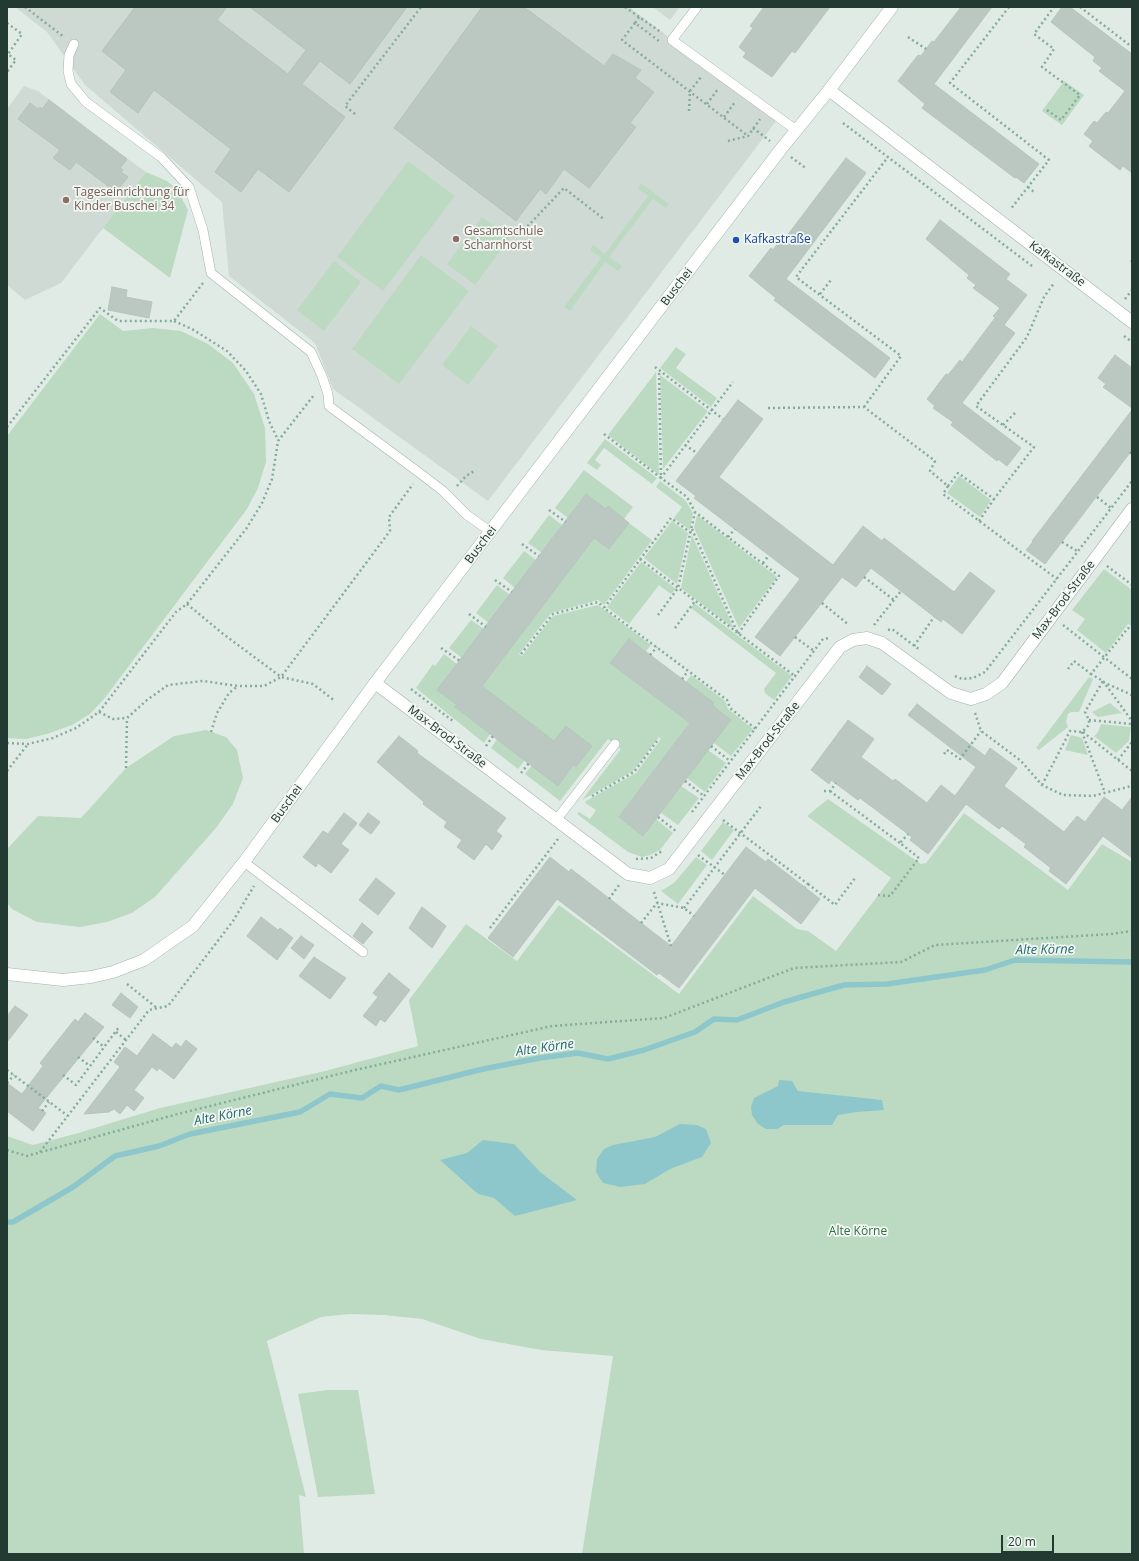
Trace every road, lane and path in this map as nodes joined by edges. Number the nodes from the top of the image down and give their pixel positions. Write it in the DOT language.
graph roads {
  1 [pos="25,7"];
  2 [pos="421,7"];
  3 [pos="625,7"];
  4 [pos="697,7"];
  5 [pos="892,7"];
  6 [pos="1009,7"];
  7 [pos="1054,7"];
  8 [pos="1080,7"];
  9 [pos="7,23"];
  10 [pos="635,23"];
  11 [pos="908,37"];
  12 [pos="672,40"];
  13 [pos="74,44"];
  14 [pos="1132,47"];
  15 [pos="926,49"];
  16 [pos="7,72"];
  17 [pos="714,83"];
  18 [pos="829,90"];
  19 [pos="731,96"];
  20 [pos="736,100"];
  21 [pos="707,104"];
  22 [pos="742,105"];
  23 [pos="1047,110"];
  24 [pos="356,114"];
  25 [pos="754,114"];
  26 [pos="724,117"];
  27 [pos="843,123"];
  28 [pos="796,130"];
  29 [pos="748,136"];
  30 [pos="728,141"];
  31 [pos="888,157"];
  32 [pos="1028,187"];
  33 [pos="1034,192"];
  34 [pos="605,220"];
  35 [pos="1001,221"];
  36 [pos="524,230"];
  37 [pos="1036,269"];
  38 [pos="211,273"];
  39 [pos="1048,279"];
  40 [pos="831,280"];
  41 [pos="1054,283"];
  42 [pos="1060,288"];
  43 [pos="820,294"];
  44 [pos="174,321"];
  45 [pos="1132,322"];
  46 [pos="1120,333"];
  47 [pos="1132,342"];
  48 [pos="655,367"];
  49 [pos="659,370"];
  50 [pos="324,382"];
  51 [pos="733,382"];
  52 [pos="864,407"];
  53 [pos="768,408"];
  54 [pos="712,410"];
  55 [pos="1015,413"];
  56 [pos="723,419"];
  57 [pos="1003,425"];
  58 [pos="7,427"];
  59 [pos="604,434"];
  60 [pos="278,441"];
  61 [pos="685,445"];
  62 [pos="697,453"];
  63 [pos="476,470"];
  64 [pos="421,474"];
  65 [pos="661,478"];
  66 [pos="1132,480"];
  67 [pos="948,486"];
  68 [pos="443,491"];
  69 [pos="1097,497"];
  70 [pos="994,500"];
  71 [pos="1111,508"];
  72 [pos="1132,509"];
  73 [pos="549,510"];
  74 [pos="695,512"];
  75 [pos="979,521"];
  76 [pos="566,522"];
  77 [pos="692,529"];
  78 [pos="735,529"];
  79 [pos="491,532"];
  80 [pos="691,533"];
  81 [pos="728,537"];
  82 [pos="1062,542"];
  83 [pos="522,544"];
  84 [pos="1079,552"];
  85 [pos="769,555"];
  86 [pos="539,556"];
  87 [pos="1096,558"];
  88 [pos="640,559"];
  89 [pos="763,563"];
  90 [pos="864,577"];
  91 [pos="1057,579"];
  92 [pos="495,580"];
  93 [pos="1132,585"];
  94 [pos="678,588"];
  95 [pos="1071,590"];
  96 [pos="901,591"];
  97 [pos="512,592"];
  98 [pos="894,600"];
  99 [pos="695,601"];
  100 [pos="822,603"];
  101 [pos="187,604"];
  102 [pos="604,608"];
  103 [pos="469,614"];
  104 [pos="658,615"];
  105 [pos="934,617"];
  106 [pos="1051,617"];
  107 [pos="856,624"];
  108 [pos="849,625"];
  109 [pos="868,625"];
  110 [pos="874,626"];
  111 [pos="486,627"];
  112 [pos="675,628"];
  113 [pos="879,628"];
  114 [pos="844,629"];
  115 [pos="884,630"];
  116 [pos="1132,630"];
  117 [pos="738,634"];
  118 [pos="795,637"];
  119 [pos="832,637"];
  120 [pos="914,646"];
  121 [pos="657,647"];
  122 [pos="441,648"];
  123 [pos="814,651"];
  124 [pos="521,654"];
  125 [pos="650,655"];
  126 [pos="926,655"];
  127 [pos="1105,658"];
  128 [pos="460,661"];
  129 [pos="1068,668"];
  130 [pos="688,671"];
  131 [pos="952,674"];
  132 [pos="1092,674"];
  133 [pos="281,677"];
  134 [pos="796,677"];
  135 [pos="682,679"];
  136 [pos="1132,679"];
  137 [pos="1103,681"];
  138 [pos="375,683"];
  139 [pos="238,686"];
  140 [pos="809,687"];
  141 [pos="410,689"];
  142 [pos="1132,695"];
  143 [pos="971,699"];
  144 [pos="335,701"];
  145 [pos="99,712"];
  146 [pos="127,718"];
  147 [pos="1089,720"];
  148 [pos="1132,721"];
  149 [pos="454,722"];
  150 [pos="1132,724"];
  151 [pos="756,729"];
  152 [pos="981,731"];
  153 [pos="211,732"];
  154 [pos="1082,732"];
  155 [pos="493,736"];
  156 [pos="770,740"];
  157 [pos="479,741"];
  158 [pos="657,741"];
  159 [pos="1132,742"];
  160 [pos="7,743"];
  161 [pos="28,744"];
  162 [pos="615,744"];
  163 [pos="1105,745"];
  164 [pos="486,746"];
  165 [pos="711,746"];
  166 [pos="1102,748"];
  167 [pos="492,751"];
  168 [pos="648,753"];
  169 [pos="944,754"];
  170 [pos="1118,760"];
  171 [pos="730,761"];
  172 [pos="529,763"];
  173 [pos="126,768"];
  174 [pos="516,769"];
  175 [pos="7,771"];
  176 [pos="1132,771"];
  177 [pos="521,773"];
  178 [pos="527,778"];
  179 [pos="685,781"];
  180 [pos="836,783"];
  181 [pos="1132,783"];
  182 [pos="1042,785"];
  183 [pos="824,791"];
  184 [pos="830,791"];
  185 [pos="1105,793"];
  186 [pos="704,796"];
  187 [pos="761,806"];
  188 [pos="714,812"];
  189 [pos="690,814"];
  190 [pos="658,817"];
  191 [pos="557,819"];
  192 [pos="682,826"];
  193 [pos="677,832"];
  194 [pos="740,834"];
  195 [pos="908,834"];
  196 [pos="673,837"];
  197 [pos="900,844"];
  198 [pos="687,846"];
  199 [pos="666,847"];
  200 [pos="635,859"];
  201 [pos="244,862"];
  202 [pos="714,868"];
  203 [pos="725,875"];
  204 [pos="650,878"];
  205 [pos="855,878"];
  206 [pos="808,884"];
  207 [pos="254,886"];
  208 [pos="804,887"];
  209 [pos="878,895"];
  210 [pos="657,903"];
  211 [pos="684,908"];
  212 [pos="694,916"];
  213 [pos="641,923"];
  214 [pos="1132,931"];
  215 [pos="671,946"];
  216 [pos="363,952"];
  217 [pos="7,974"];
  218 [pos="127,984"];
  219 [pos="157,1008"];
  220 [pos="119,1027"];
  221 [pos="116,1032"];
  222 [pos="92,1038"];
  223 [pos="126,1040"];
  224 [pos="104,1047"];
  225 [pos="78,1057"];
  226 [pos="90,1066"];
  227 [pos="7,1070"];
  228 [pos="14,1075"];
  229 [pos="64,1075"];
  230 [pos="7,1083"];
  231 [pos="49,1102"];
  232 [pos="42,1111"];
  233 [pos="68,1116"];
  234 [pos="7,1150"];
  235 [pos="40,1152"];
  1 -- 13 [label="path"];
  2 -- 24 [label="path"];
  3 -- 12 [label="path"];
  4 -- 12 [label="lane"];
  5 -- 18 [label="street, Buschei"];
  6 -- 32 [label="path"];
  7 -- 23 [label="path"];
  8 -- 14 [label="path"];
  9 -- 16 [label="path"];
  10 -- 21 [label="path"];
  11 -- 15 [label="path"];
  12 -- 28 [label="lane"];
  13 -- 38 [label="lane"];
  17 -- 21 [label="path"];
  18 -- 28 [label="street, Buschei"];
  18 -- 35 [label="street, Kafkastraße"];
  19 -- 20 [label="path"];
  20 -- 22 [label="path"];
  20 -- 26 [label="path"];
  21 -- 26 [label="path"];
  25 -- 29 [label="path"];
  26 -- 29 [label="path"];
  27 -- 31 [label="path"];
  28 -- 79 [label="street, Buschei"];
  29 -- 30 [label="path"];
  31 -- 37 [label="path"];
  31 -- 43 [label="path"];
  32 -- 33 [label="path"];
  32 -- 35 [label="path"];
  34 -- 36 [label="path"];
  35 -- 45 [label="street, Kafkastraße"];
  38 -- 44 [label="path"];
  38 -- 50 [label="lane"];
  39 -- 41 [label="path"];
  40 -- 43 [label="path"];
  41 -- 42 [label="path"];
  41 -- 57 [label="path"];
  43 -- 52 [label="path"];
  44 -- 58 [label="path"];
  44 -- 60 [label="path"];
  46 -- 47 [label="path"];
  48 -- 49 [label="path"];
  49 -- 54 [label="path"];
  49 -- 65 [label="path"];
  50 -- 60 [label="path"];
  50 -- 64 [label="lane"];
  51 -- 54 [label="path"];
  52 -- 53 [label="path"];
  52 -- 67 [label="path"];
  54 -- 56 [label="path"];
  54 -- 61 [label="path"];
  55 -- 57 [label="path"];
  57 -- 70 [label="path"];
  59 -- 65 [label="path"];
  60 -- 101 [label="path"];
  61 -- 62 [label="path"];
  61 -- 65 [label="path"];
  63 -- 68 [label="path"];
  64 -- 68 [label="lane"];
  64 -- 133 [label="path"];
  65 -- 74 [label="path"];
  66 -- 71 [label="path"];
  67 -- 70 [label="path"];
  67 -- 75 [label="path"];
  68 -- 79 [label="lane"];
  69 -- 71 [label="path"];
  70 -- 75 [label="path"];
  71 -- 84 [label="path"];
  72 -- 87 [label="street, Max-Brod-Straße"];
  73 -- 76 [label="path"];
  74 -- 77 [label="path"];
  74 -- 81 [label="path"];
  75 -- 91 [label="path"];
  77 -- 80 [label="path"];
  77 -- 117 [label="path"];
  78 -- 81 [label="path"];
  79 -- 138 [label="street, Buschei"];
  80 -- 88 [label="path"];
  80 -- 94 [label="path"];
  81 -- 89 [label="path"];
  82 -- 84 [label="path"];
  83 -- 86 [label="path"];
  84 -- 91 [label="path"];
  85 -- 89 [label="path"];
  87 -- 93 [label="path"];
  87 -- 95 [label="street, Max-Brod-Straße"];
  88 -- 94 [label="path"];
  88 -- 102 [label="path"];
  89 -- 117 [label="path"];
  90 -- 98 [label="path"];
  91 -- 95 [label="path"];
  91 -- 131 [label="path"];
  92 -- 97 [label="path"];
  94 -- 99 [label="path"];
  94 -- 104 [label="path"];
  95 -- 106 [label="street, Max-Brod-Straße"];
  96 -- 98 [label="path"];
  98 -- 110 [label="path"];
  99 -- 112 [label="path"];
  99 -- 117 [label="path"];
  100 -- 108 [label="path"];
  101 -- 133 [label="path"];
  101 -- 145 [label="path"];
  102 -- 121 [label="path"];
  102 -- 124 [label="path"];
  103 -- 111 [label="path"];
  105 -- 120 [label="path"];
  106 -- 127 [label="path"];
  106 -- 143 [label="street, Max-Brod-Straße"];
  107 -- 108 [label="path"];
  108 -- 114 [label="path"];
  109 -- 110 [label="path"];
  110 -- 113 [label="path"];
  115 -- 120 [label="path"];
  116 -- 127 [label="path"];
  117 -- 134 [label="path"];
  118 -- 123 [label="path"];
  119 -- 123 [label="path"];
  120 -- 126 [label="path"];
  121 -- 125 [label="path"];
  121 -- 130 [label="path"];
  122 -- 128 [label="path"];
  123 -- 134 [label="path"];
  127 -- 132 [label="path"];
  127 -- 136 [label="path"];
  129 -- 132 [label="path"];
  130 -- 135 [label="path"];
  130 -- 151 [label="path"];
  132 -- 137 [label="path"];
  133 -- 139 [label="path"];
  133 -- 144 [label="path"];
  134 -- 140 [label="path"];
  134 -- 151 [label="path"];
  137 -- 142 [label="path"];
  137 -- 147 [label="path"];
  137 -- 148 [label="path"];
  138 -- 191 [label="street, Max-Brod-Straße"];
  138 -- 201 [label="street, Buschei"];
  139 -- 146 [label="path"];
  139 -- 153 [label="path"];
  140 -- 143 [label="street, Max-Brod-Straße"];
  140 -- 156 [label="street, Max-Brod-Straße"];
  141 -- 149 [label="path"];
  143 -- 152 [label="path"];
  145 -- 146 [label="path"];
  145 -- 161 [label="path"];
  146 -- 173 [label="path"];
  147 -- 150 [label="path"];
  147 -- 154 [label="path"];
  151 -- 156 [label="path"];
  151 -- 171 [label="path"];
  152 -- 169 [label="path"];
  152 -- 182 [label="path"];
  154 -- 166 [label="path"];
  154 -- 182 [label="path"];
  154 -- 185 [label="path"];
  155 -- 164 [label="path"];
  156 -- 188 [label="street, Max-Brod-Straße"];
  157 -- 164 [label="path"];
  158 -- 168 [label="path"];
  159 -- 170 [label="path"];
  160 -- 161 [label="path"];
  161 -- 175 [label="path"];
  162 -- 191 [label="lane"];
  163 -- 166 [label="path"];
  164 -- 167 [label="path"];
  165 -- 171 [label="path"];
  166 -- 170 [label="path"];
  170 -- 176 [label="path"];
  171 -- 186 [label="path"];
  172 -- 177 [label="path"];
  174 -- 177 [label="path"];
  177 -- 178 [label="path"];
  179 -- 186 [label="path"];
  180 -- 184 [label="path"];
  181 -- 185 [label="path"];
  182 -- 185 [label="path"];
  183 -- 184 [label="path"];
  184 -- 197 [label="path"];
  186 -- 189 [label="path"];
  187 -- 194 [label="path"];
  188 -- 194 [label="path"];
  188 -- 198 [label="street, Max-Brod-Straße"];
  190 -- 193 [label="path"];
  191 -- 204 [label="street, Max-Brod-Straße"];
  192 -- 193 [label="path"];
  193 -- 196 [label="path"];
  194 -- 202 [label="path"];
  194 -- 206 [label="path"];
  195 -- 197 [label="path"];
  197 -- 209 [label="path"];
  198 -- 202 [label="path"];
  198 -- 204 [label="street, Max-Brod-Straße"];
  199 -- 200 [label="path"];
  201 -- 216 [label="lane"];
  201 -- 217 [label="street, Buschei"];
  202 -- 203 [label="path"];
  202 -- 211 [label="path"];
  204 -- 210 [label="path"];
  205 -- 206 [label="path"];
  206 -- 208 [label="path"];
  207 -- 219 [label="path"];
  210 -- 211 [label="path"];
  210 -- 213 [label="path"];
  210 -- 215 [label="path"];
  211 -- 212 [label="path"];
  214 -- 235 [label="path"];
  218 -- 219 [label="path"];
  219 -- 223 [label="path"];
  220 -- 221 [label="path"];
  221 -- 223 [label="path"];
  221 -- 224 [label="path"];
  222 -- 224 [label="path"];
  223 -- 233 [label="path"];
  224 -- 226 [label="path"];
  225 -- 226 [label="path"];
  226 -- 229 [label="path"];
  227 -- 228 [label="path"];
  228 -- 230 [label="path"];
  228 -- 231 [label="path"];
  231 -- 232 [label="path"];
  231 -- 233 [label="path"];
  233 -- 235 [label="path"];
  234 -- 235 [label="path"];
}
